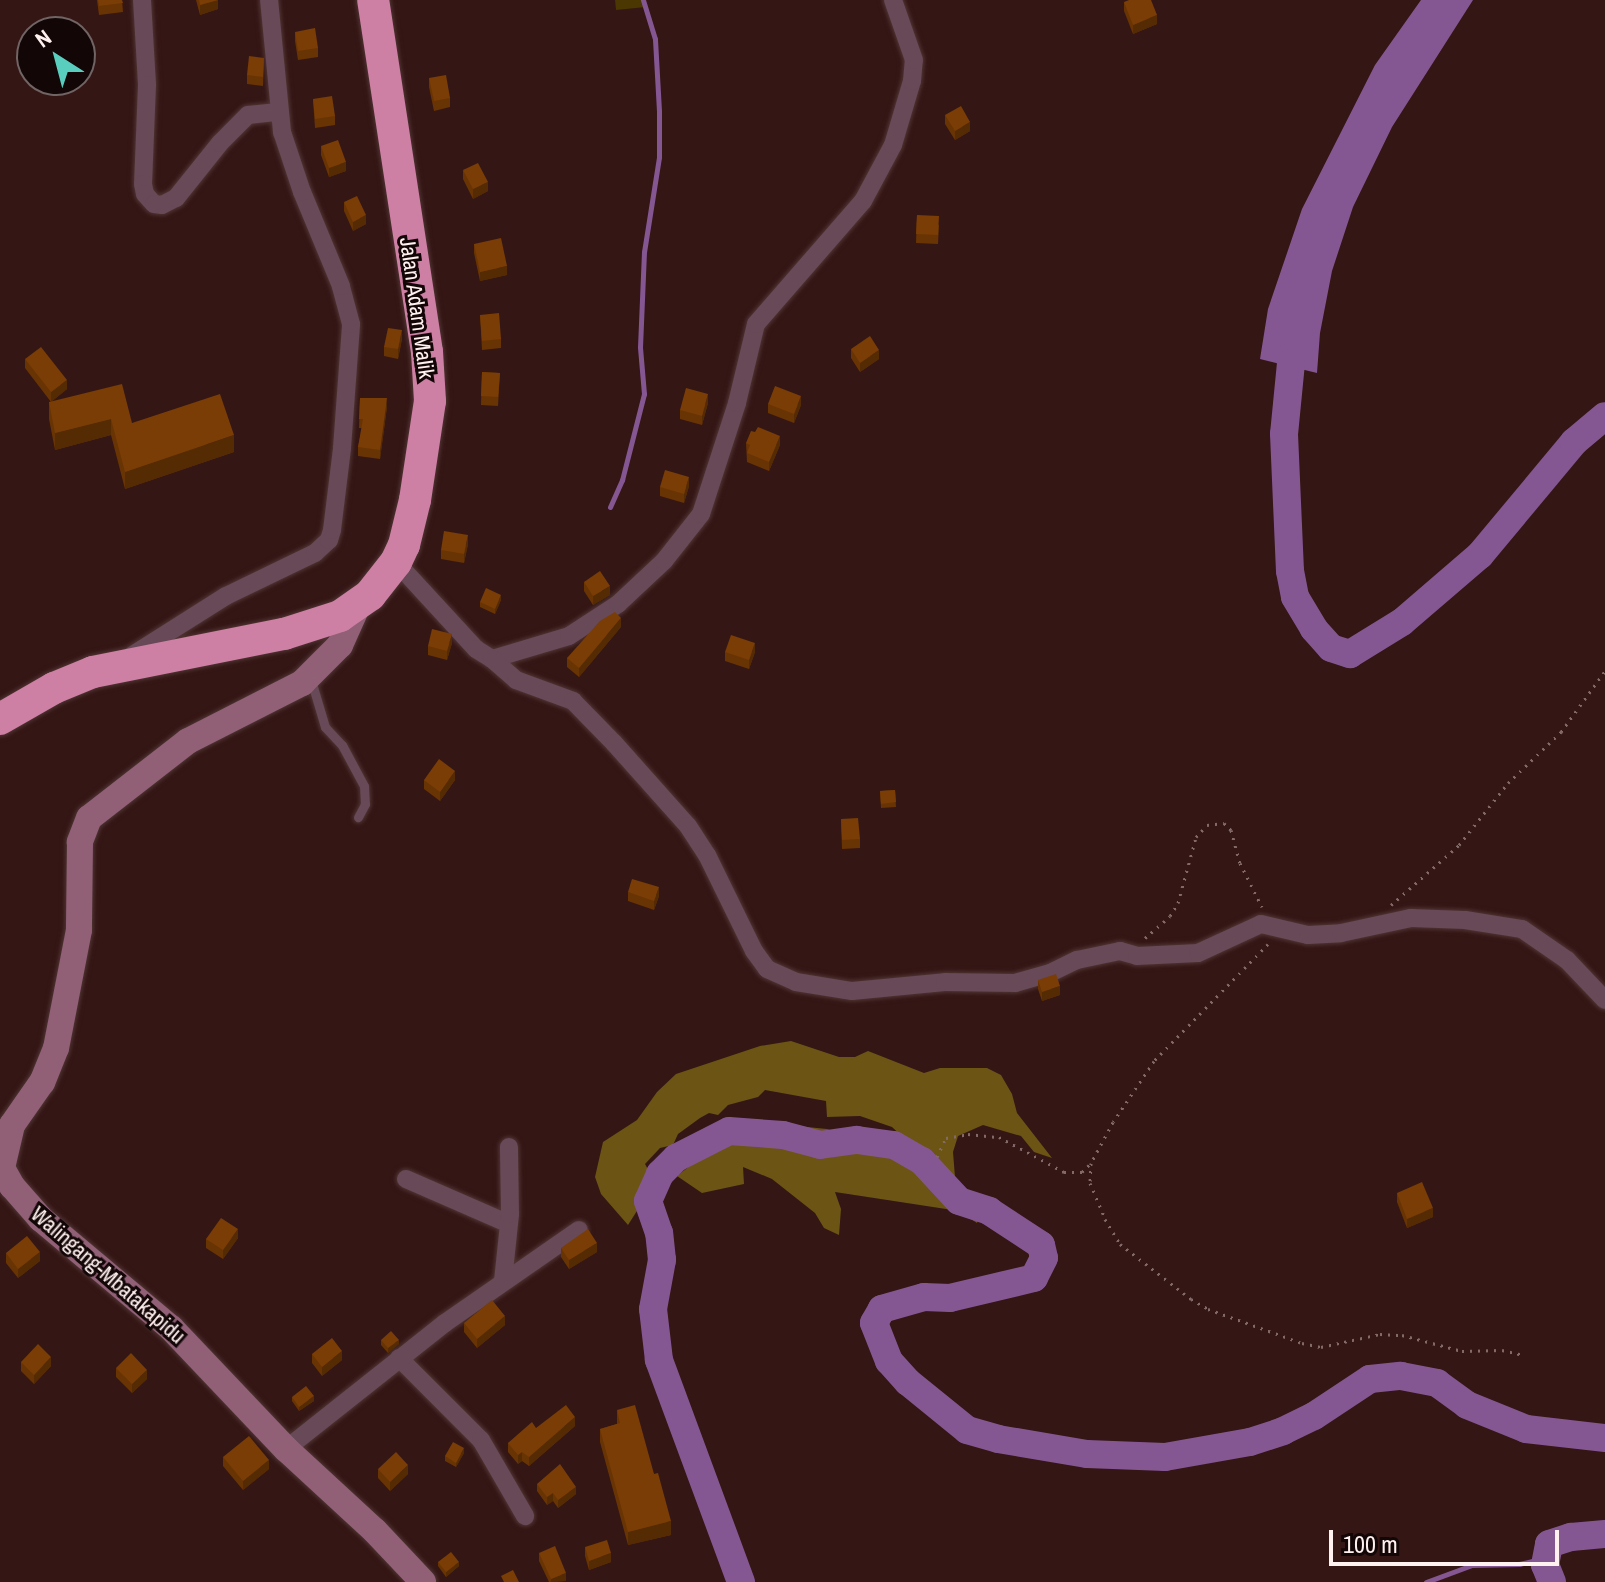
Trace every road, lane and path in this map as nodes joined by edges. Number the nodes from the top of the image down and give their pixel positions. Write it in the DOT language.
graph roads {
  1 [pos="142,0"];
  2 [pos="269,0"];
  3 [pos="373,0"];
  4 [pos="893,0"];
  5 [pos="278,112"];
  6 [pos="396,562"];
  7 [pos="358,605"];
  8 [pos="492,659"];
  9 [pos="114,667"];
  10 [pos="1605,671"];
  11 [pos="310,677"];
  12 [pos="0,719"];
  13 [pos="358,817"];
  14 [pos="1261,924"];
  15 [pos="1370,924"];
  16 [pos="1120,951"];
  17 [pos="1605,1000"];
  18 [pos="509,1147"];
  19 [pos="937,1157"];
  20 [pos="1091,1163"];
  21 [pos="406,1179"];
  22 [pos="509,1224"];
  23 [pos="579,1230"];
  24 [pos="503,1281"];
  25 [pos="1524,1355"];
  26 [pos="399,1358"];
  27 [pos="286,1449"];
  28 [pos="525,1516"];
  29 [pos="423,1582"];
  1 -- 5 [label="street"];
  2 -- 5 [label="street"];
  3 -- 6 [label="highway, Jalan Adam Malik"];
  4 -- 8 [label="street"];
  5 -- 9 [label="street"];
  6 -- 7 [label="highway, Jalan Adam Malik"];
  6 -- 8 [label="street"];
  7 -- 9 [label="highway, Jalan Adam Malik"];
  7 -- 11 [label="street, Walingang-Mbatakapidu"];
  8 -- 16 [label="street"];
  9 -- 12 [label="highway, Jalan Adam Malik"];
  10 -- 15 [label="path"];
  11 -- 13 [label="lane"];
  11 -- 27 [label="street, Walingang-Mbatakapidu"];
  14 -- 15 [label="street"];
  14 -- 16 [label="street"];
  14 -- 16 [label="path"];
  14 -- 20 [label="path"];
  15 -- 17 [label="street"];
  18 -- 22 [label="street"];
  19 -- 20 [label="path"];
  20 -- 25 [label="path"];
  21 -- 22 [label="street"];
  22 -- 24 [label="street"];
  23 -- 24 [label="street"];
  24 -- 26 [label="street"];
  26 -- 27 [label="street"];
  26 -- 28 [label="street"];
  27 -- 29 [label="street, Walingang-Mbatakapidu"];
}
